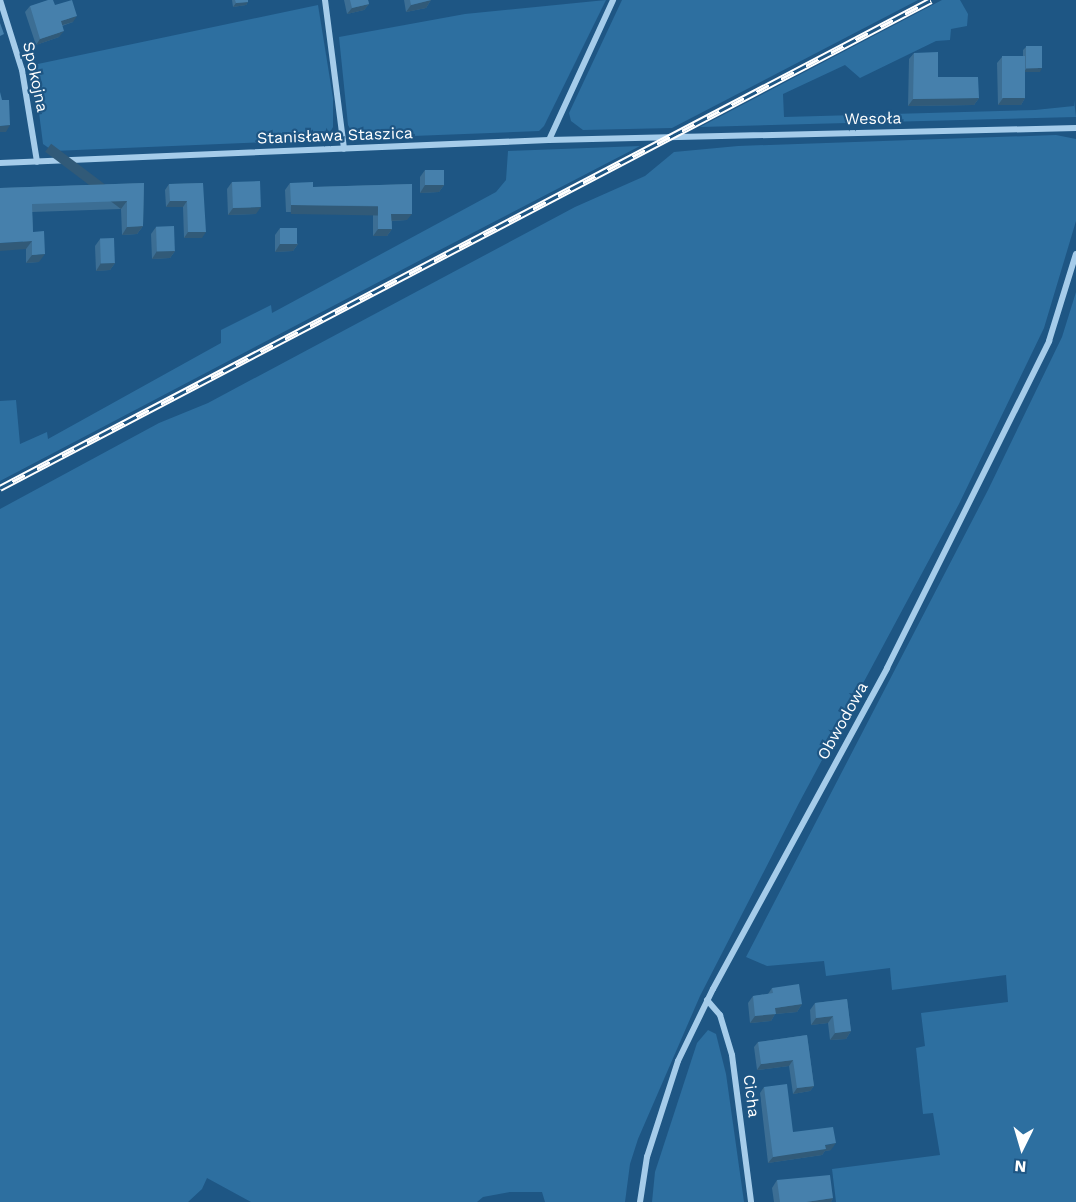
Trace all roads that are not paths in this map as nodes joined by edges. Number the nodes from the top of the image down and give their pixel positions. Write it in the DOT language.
graph roads {
  1 [pos="0,0"];
  2 [pos="325,0"];
  3 [pos="613,0"];
  4 [pos="1076,128"];
  5 [pos="672,136"];
  6 [pos="549,140"];
  7 [pos="344,149"];
  8 [pos="37,162"];
  9 [pos="0,163"];
  10 [pos="1076,254"];
  11 [pos="707,1000"];
  12 [pos="640,1202"];
  13 [pos="751,1202"];
  1 -- 8 [label="street, Spokojna"];
  2 -- 7 [label="street"];
  3 -- 6 [label="street"];
  4 -- 5 [label="street, Wesoła"];
  5 -- 6 [label="street, Stanisława Staszica"];
  6 -- 7 [label="street, Stanisława Staszica"];
  7 -- 8 [label="street, Stanisława Staszica"];
  8 -- 9 [label="street, Stanisława Staszica"];
  10 -- 11 [label="street, Obwodowa"];
  11 -- 12 [label="street, Obwodowa"];
  11 -- 13 [label="street, Cicha"];
}
